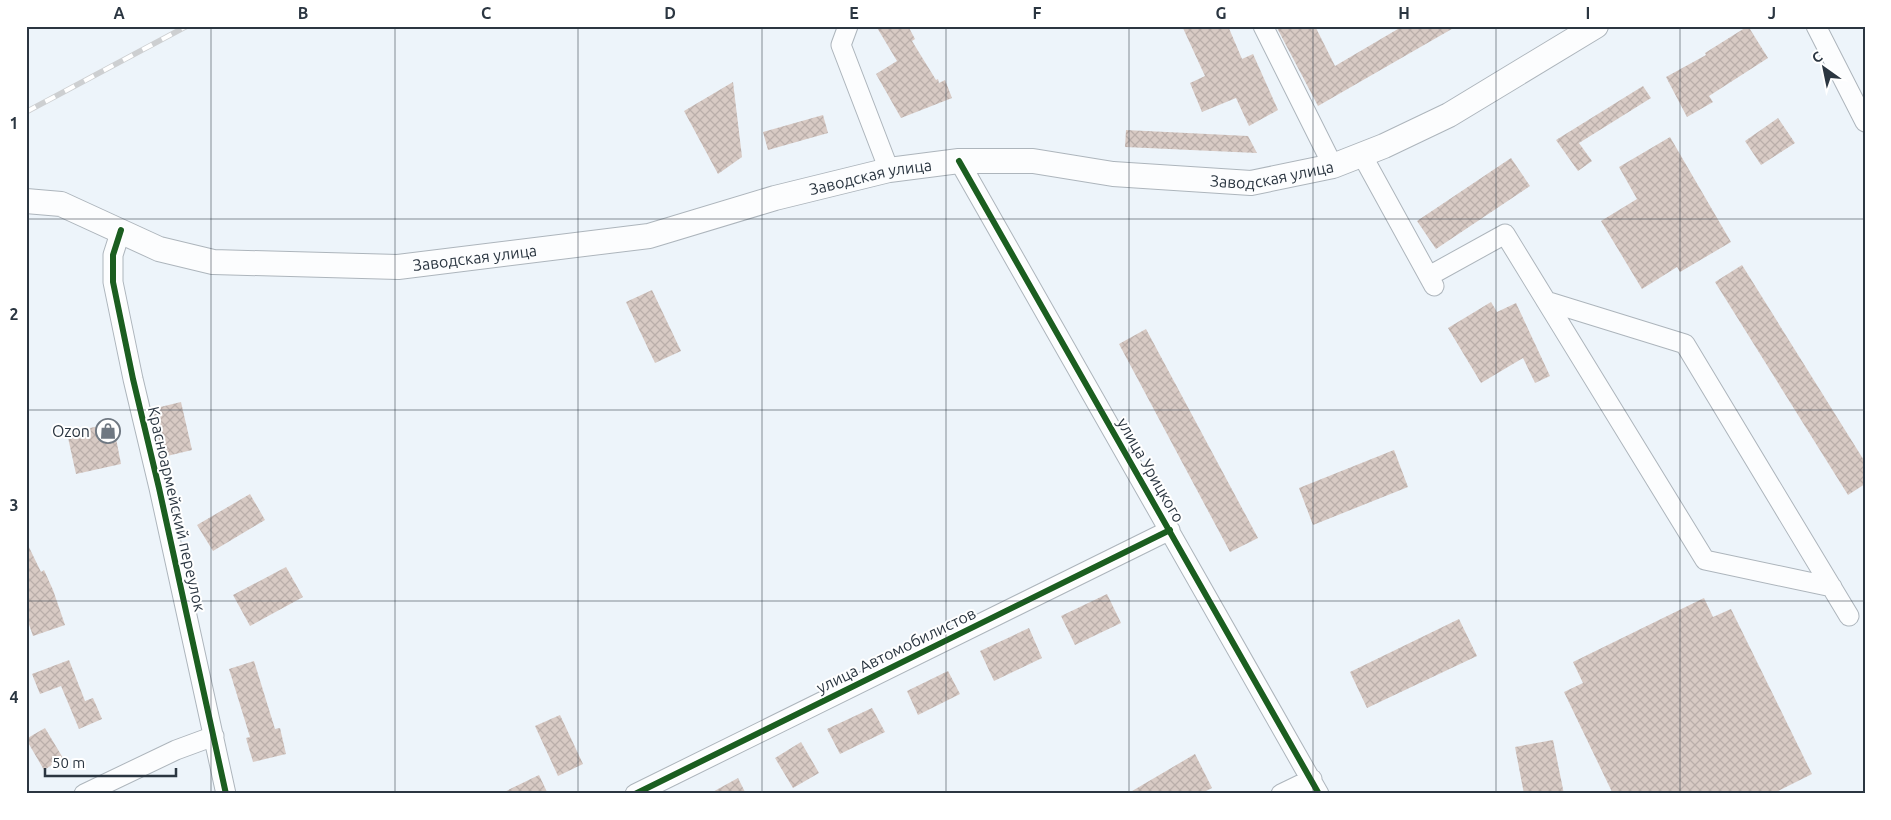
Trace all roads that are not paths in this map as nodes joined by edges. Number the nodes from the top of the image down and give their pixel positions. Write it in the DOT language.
graph roads {
  1 [pos="848,26"];
  2 [pos="1263,26"];
  3 [pos="1596,26"];
  4 [pos="1816,26"];
  5 [pos="1865,122"];
  6 [pos="1362,154"];
  7 [pos="959,161"];
  8 [pos="1333,166"];
  9 [pos="889,170"];
  10 [pos="26,201"];
  11 [pos="121,230"];
  12 [pos="1546,301"];
  13 [pos="1170,530"];
  14 [pos="1832,587"];
  15 [pos="1849,616"];
  16 [pos="214,736"];
  17 [pos="1316,786"];
  18 [pos="84,794"];
  19 [pos="226,794"];
  20 [pos="635,794"];
  21 [pos="1282,794"];
  1 -- 9 [label="street"];
  2 -- 8 [label="street"];
  3 -- 6 [label="main road, Заводская улица"];
  4 -- 5 [label="street"];
  6 -- 8 [label="main road, Заводская улица"];
  6 -- 12 [label="street"];
  7 -- 8 [label="main road, Заводская улица"];
  7 -- 9 [label="main road, Заводская улица"];
  7 -- 13 [label="street, улица Урицкого"];
  9 -- 11 [label="main road, Заводская улица"];
  10 -- 11 [label="main road, Заводская улица"];
  11 -- 16 [label="street, Красноармейский переулок"];
  12 -- 14 [label="street"];
  12 -- 14 [label="street"];
  13 -- 17 [label="street, улица Урицкого"];
  13 -- 20 [label="street, улица Автомобилистов"];
  14 -- 15 [label="street"];
  16 -- 18 [label="street"];
  16 -- 19 [label="street, Красноармейский переулок"];
  17 -- 21 [label="street"];
}
